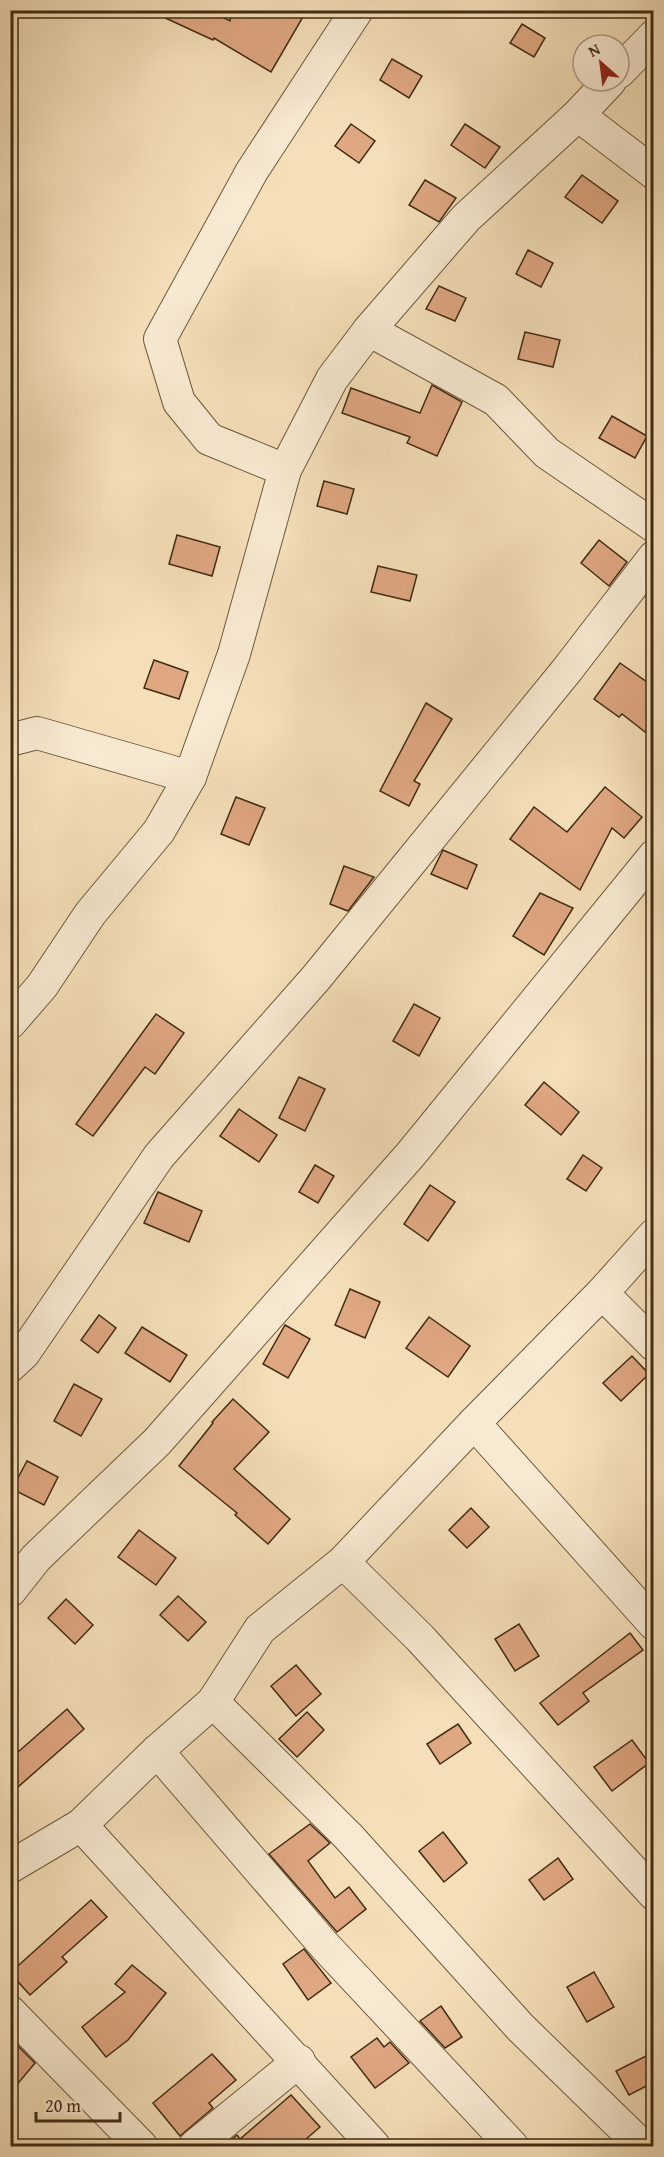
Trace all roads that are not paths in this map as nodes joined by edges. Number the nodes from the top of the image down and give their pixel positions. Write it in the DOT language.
graph roads {
  1 [pos="357,10"];
  2 [pos="654,36"];
  3 [pos="631,60"];
  4 [pos="599,93"];
  5 [pos="578,115"];
  6 [pos="654,173"];
  7 [pos="369,330"];
  8 [pos="285,470"];
  9 [pos="654,526"];
  10 [pos="654,557"];
  11 [pos="10,740"];
  12 [pos="190,777"];
  13 [pos="654,856"];
  14 [pos="10,1023"];
  15 [pos="654,1235"];
  16 [pos="602,1293"];
  17 [pos="654,1345"];
  18 [pos="10,1366"];
  19 [pos="474,1423"];
  20 [pos="343,1562"];
  21 [pos="10,1591"];
  22 [pos="654,1624"];
  23 [pos="213,1702"];
  24 [pos="156,1751"];
  25 [pos="81,1825"];
  26 [pos="10,1867"];
  27 [pos="654,1894"];
  28 [pos="10,2012"];
  29 [pos="299,2061"];
  30 [pos="141,2146"];
  31 [pos="195,2146"];
  32 [pos="374,2146"];
  33 [pos="512,2146"];
  34 [pos="642,2146"];
  1 -- 8 [label="street"];
  2 -- 3 [label="street"];
  4 -- 5 [label="street"];
  5 -- 6 [label="street"];
  5 -- 7 [label="street"];
  7 -- 8 [label="street"];
  7 -- 9 [label="street"];
  8 -- 12 [label="street"];
  10 -- 18 [label="street"];
  11 -- 12 [label="street"];
  12 -- 14 [label="street"];
  13 -- 21 [label="street"];
  15 -- 16 [label="street"];
  16 -- 17 [label="street"];
  16 -- 19 [label="street"];
  19 -- 20 [label="street"];
  19 -- 22 [label="street"];
  20 -- 23 [label="street"];
  20 -- 27 [label="street"];
  23 -- 24 [label="street"];
  23 -- 34 [label="street"];
  24 -- 25 [label="street"];
  24 -- 33 [label="street"];
  25 -- 26 [label="street"];
  25 -- 29 [label="street"];
  28 -- 30 [label="street"];
  29 -- 31 [label="street"];
  29 -- 32 [label="street"];
}
